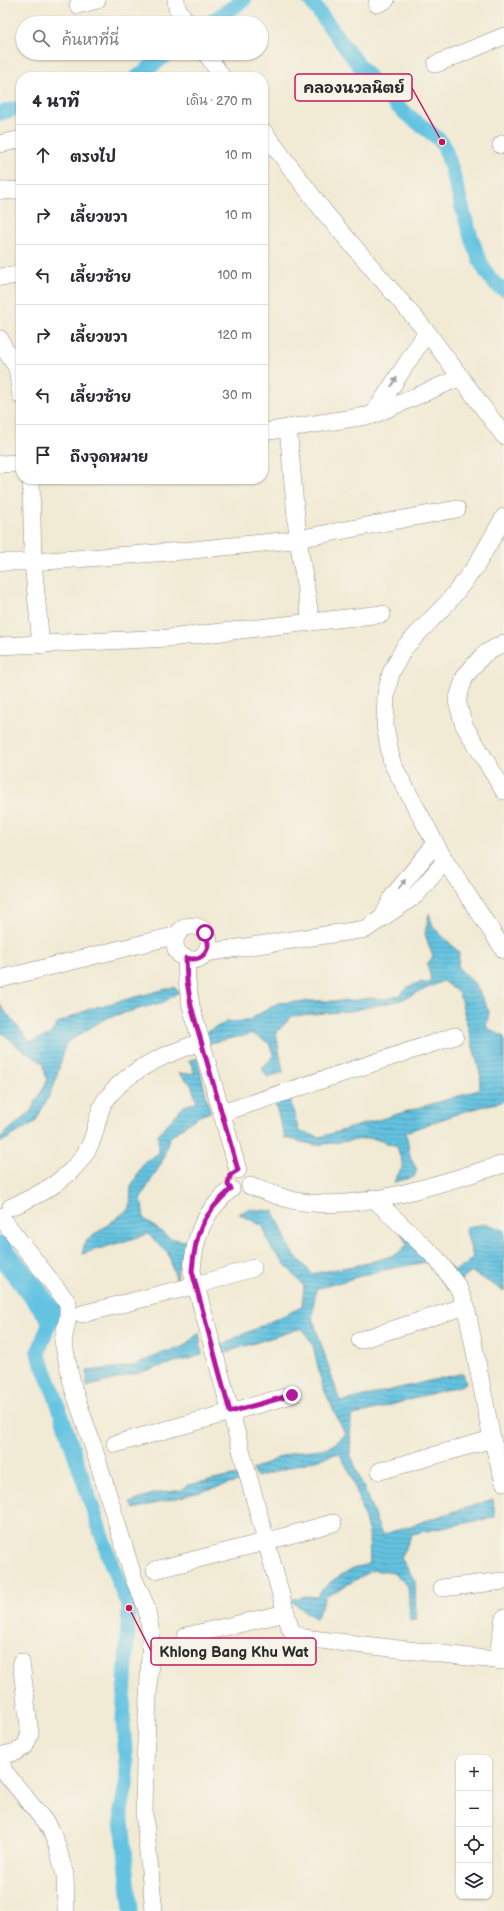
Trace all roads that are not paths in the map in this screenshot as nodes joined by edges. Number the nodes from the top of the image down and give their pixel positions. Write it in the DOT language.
graph roads {
  1 [pos="97,0"];
  2 [pos="177,4"];
  3 [pos="78,5"];
  4 [pos="183,16"];
  5 [pos="504,36"];
  6 [pos="211,60"];
  7 [pos="436,64"];
  8 [pos="219,72"];
  9 [pos="268,138"];
  10 [pos="16,139"];
  11 [pos="0,144"];
  12 [pos="16,190"];
  13 [pos="0,191"];
  14 [pos="16,275"];
  15 [pos="0,277"];
  16 [pos="427,332"];
  17 [pos="0,339"];
  18 [pos="16,363"];
  19 [pos="461,377"];
  20 [pos="373,415"];
  21 [pos="288,428"];
  22 [pos="268,431"];
  23 [pos="504,436"];
  24 [pos="16,463"];
  25 [pos="0,464"];
  26 [pos="31,484"];
  27 [pos="457,509"];
  28 [pos="504,517"];
  29 [pos="298,539"];
  30 [pos="0,562"];
  31 [pos="33,562"];
  32 [pos="382,614"];
  33 [pos="311,622"];
  34 [pos="504,643"];
  35 [pos="41,644"];
  36 [pos="0,646"];
  37 [pos="499,771"];
  38 [pos="504,791"];
  39 [pos="436,844"];
  40 [pos="445,861"];
  41 [pos="383,917"];
  42 [pos="177,936"];
  43 [pos="504,950"];
  44 [pos="205,953"];
  45 [pos="186,958"];
  46 [pos="0,979"];
  47 [pos="455,1036"];
  48 [pos="191,1045"];
  49 [pos="222,1113"];
  50 [pos="504,1164"];
  51 [pos="238,1170"];
  52 [pos="250,1186"];
  53 [pos="231,1189"];
  54 [pos="373,1198"];
  55 [pos="5,1212"];
  56 [pos="253,1268"];
  57 [pos="197,1285"];
  58 [pos="466,1306"];
  59 [pos="82,1314"];
  60 [pos="360,1340"];
  61 [pos="292,1395"];
  62 [pos="230,1412"];
  63 [pos="492,1439"];
  64 [pos="115,1444"];
  65 [pos="380,1472"];
  66 [pos="504,1482"];
  67 [pos="333,1523"];
  68 [pos="268,1541"];
  69 [pos="155,1570"];
  70 [pos="504,1581"];
  71 [pos="442,1588"];
  72 [pos="286,1613"];
  73 [pos="504,1618"];
  74 [pos="186,1636"];
  75 [pos="501,1661"];
  76 [pos="21,1662"];
  77 [pos="66,1911"];
  78 [pos="154,1911"];
  1 -- 3 [label="street"];
  2 -- 4 [label="street"];
  5 -- 7 [label="street"];
  6 -- 8 [label="street"];
  9 -- 16 [label="street"];
  10 -- 11 [label="street"];
  12 -- 13 [label="street"];
  14 -- 15 [label="street"];
  16 -- 19 [label="street"];
  20 -- 16 [label="street, one-way"];
  17 -- 18 [label="street"];
  19 -- 20 [label="street"];
  19 -- 23 [label="street"];
  20 -- 21 [label="street"];
  21 -- 22 [label="street"];
  21 -- 29 [label="street"];
  24 -- 25 [label="street"];
  26 -- 31 [label="street"];
  27 -- 29 [label="street"];
  28 -- 39 [label="street"];
  29 -- 31 [label="street"];
  29 -- 33 [label="street"];
  30 -- 31 [label="street"];
  31 -- 35 [label="street"];
  32 -- 33 [label="street"];
  33 -- 35 [label="street"];
  34 -- 37 [label="street"];
  35 -- 36 [label="street"];
  37 -- 38 [label="street"];
  39 -- 40 [label="street"];
  41 -- 39 [label="street, one-way"];
  40 -- 41 [label="street"];
  40 -- 43 [label="street"];
  41 -- 44 [label="street"];
  42 -- 44 [label="street"];
  42 -- 45 [label="street"];
  42 -- 46 [label="street"];
  44 -- 45 [label="street"];
  45 -- 48 [label="street"];
  47 -- 49 [label="street"];
  48 -- 49 [label="street"];
  48 -- 55 [label="street"];
  49 -- 51 [label="street"];
  50 -- 54 [label="street"];
  51 -- 52 [label="street"];
  51 -- 53 [label="street"];
  52 -- 53 [label="street"];
  52 -- 54 [label="street"];
  53 -- 57 [label="street"];
  54 -- 58 [label="street"];
  55 -- 78 [label="street"];
  56 -- 57 [label="street"];
  57 -- 59 [label="street"];
  57 -- 62 [label="street"];
  58 -- 60 [label="street"];
  58 -- 63 [label="street"];
  61 -- 62 [label="street"];
  62 -- 64 [label="street"];
  62 -- 68 [label="street"];
  63 -- 65 [label="street"];
  63 -- 66 [label="street"];
  67 -- 68 [label="street"];
  68 -- 69 [label="street"];
  68 -- 72 [label="street"];
  70 -- 71 [label="street"];
  72 -- 74 [label="street"];
  72 -- 75 [label="street"];
  73 -- 75 [label="street"];
  76 -- 77 [label="street"];
}
